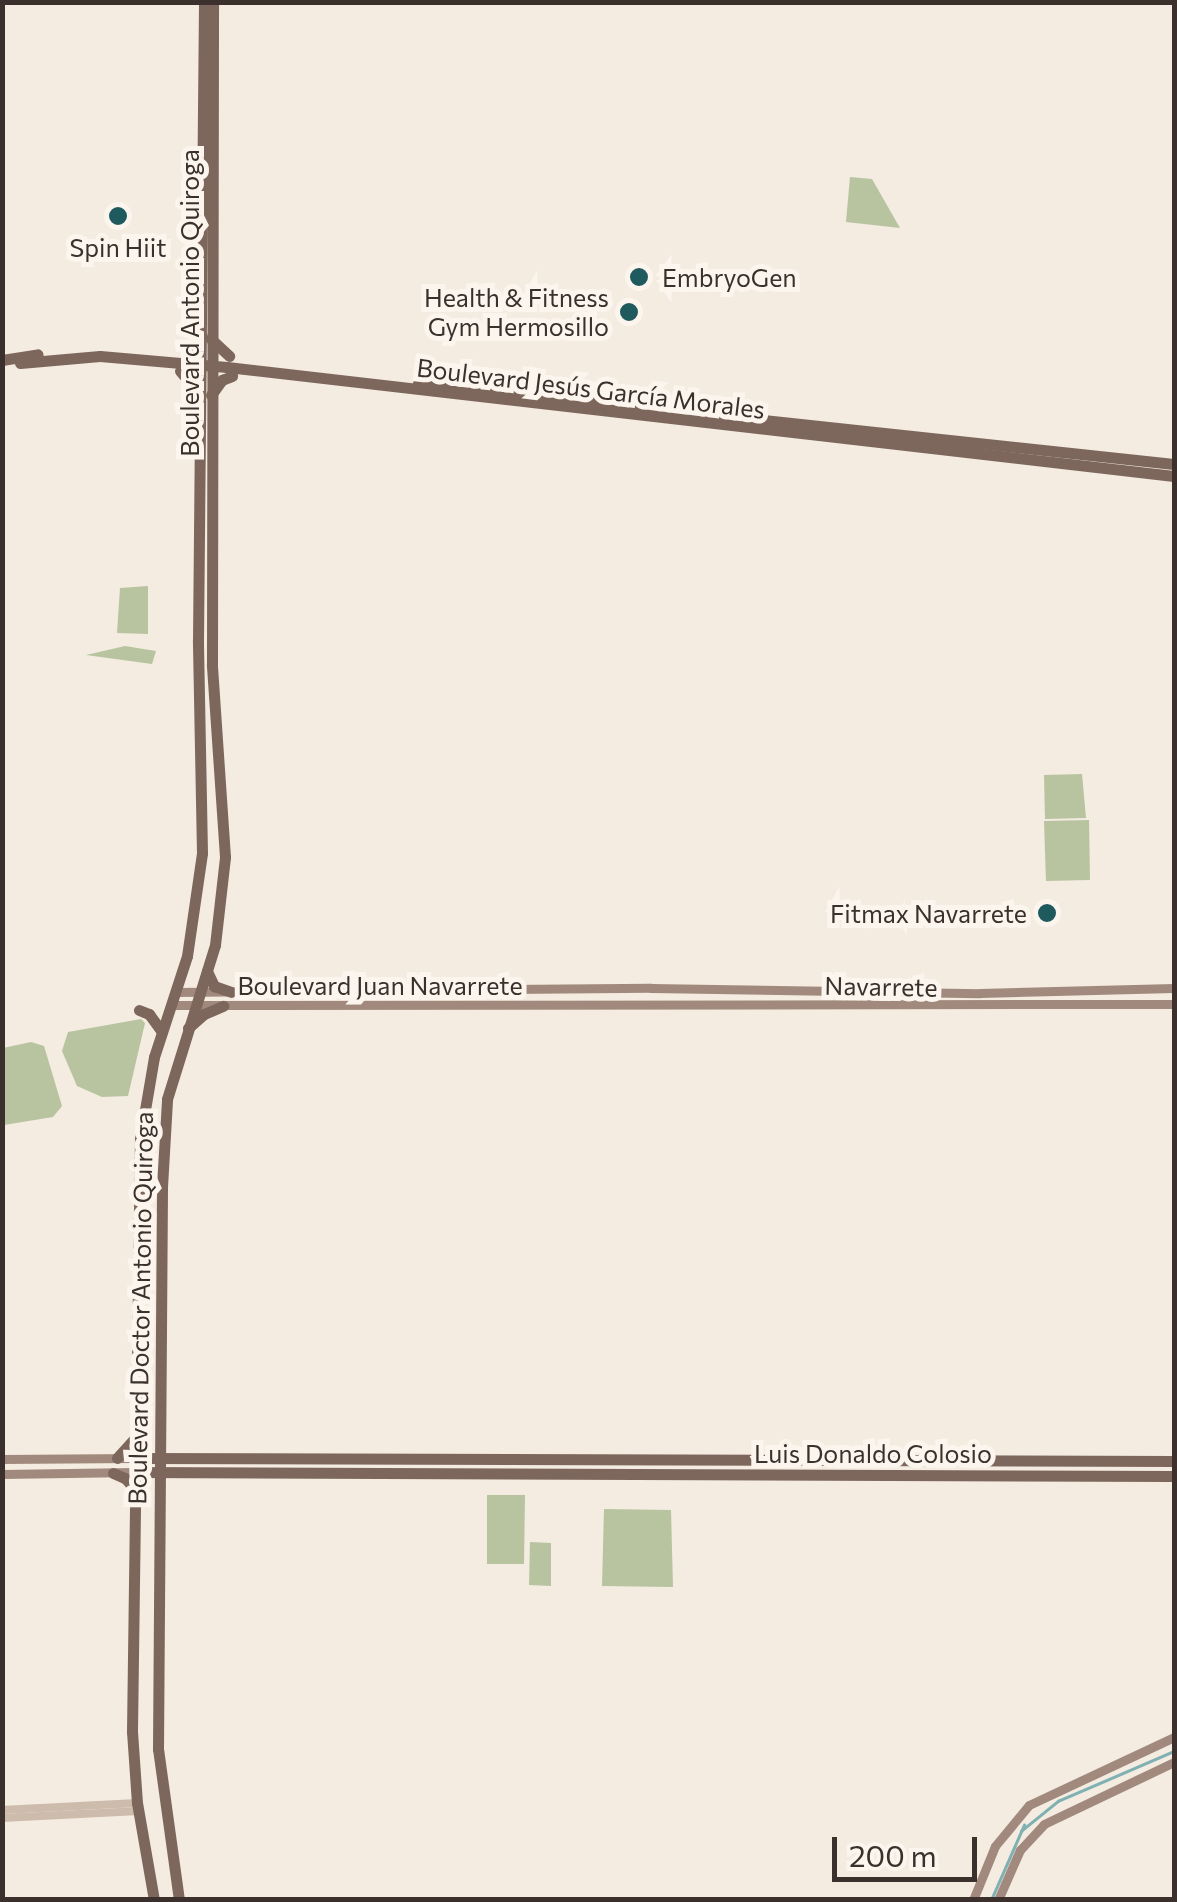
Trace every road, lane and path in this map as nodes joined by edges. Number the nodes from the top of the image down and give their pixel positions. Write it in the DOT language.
graph roads {
  1 [pos="204,2"];
  2 [pos="213,2"];
  3 [pos="206,338"];
  4 [pos="187,350"];
  5 [pos="229,356"];
  6 [pos="2,363"];
  7 [pos="180,371"];
  8 [pos="232,376"];
  9 [pos="374,383"];
  10 [pos="206,395"];
  11 [pos="856,435"];
  12 [pos="1174,464"];
  13 [pos="1174,476"];
  14 [pos="199,589"];
  15 [pos="205,604"];
  16 [pos="212,621"];
  17 [pos="207,972"];
  18 [pos="588,988"];
  19 [pos="1174,988"];
  20 [pos="200,992"];
  21 [pos="226,992"];
  22 [pos="174,999"];
  23 [pos="588,1004"];
  24 [pos="1174,1004"];
  25 [pos="195,1005"];
  26 [pos="221,1006"];
  27 [pos="139,1010"];
  28 [pos="162,1032"];
  29 [pos="186,1032"];
  30 [pos="136,1435"];
  31 [pos="159,1441"];
  32 [pos="2,1458"];
  33 [pos="117,1458"];
  34 [pos="135,1458"];
  35 [pos="159,1458"];
  36 [pos="306,1458"];
  37 [pos="369,1458"];
  38 [pos="677,1459"];
  39 [pos="483,1460"];
  40 [pos="646,1460"];
  41 [pos="1134,1461"];
  42 [pos="952,1462"];
  43 [pos="1174,1462"];
  44 [pos="180,1465"];
  45 [pos="571,1466"];
  46 [pos="472,1470"];
  47 [pos="135,1472"];
  48 [pos="158,1472"];
  49 [pos="351,1472"];
  50 [pos="112,1473"];
  51 [pos="255,1473"];
  52 [pos="629,1473"];
  53 [pos="658,1473"];
  54 [pos="2,1474"];
  55 [pos="758,1474"];
  56 [pos="1130,1476"];
  57 [pos="1174,1476"];
  58 [pos="934,1477"];
  59 [pos="134,1489"];
  60 [pos="158,1491"];
  61 [pos="746,1491"];
  62 [pos="1174,1737"];
  63 [pos="1174,1762"];
  64 [pos="138,1807"];
  65 [pos="2,1810"];
  66 [pos="2,1818"];
  67 [pos="154,1900"];
  68 [pos="180,1900"];
  69 [pos="973,1900"];
  70 [pos="998,1900"];
  1 -- 3 [label="main road, Boulevard Antonio Quiroga"];
  2 -- 3 [label="main road, Boulevard Antonio Quiroga"];
  3 -- 4 [label="main road"];
  3 -- 5 [label="main road"];
  3 -- 10 [label="main road, Boulevard Antonio Quiroga"];
  6 -- 9 [label="main road, Boulevard Jesús García Morales, bridge"];
  6 -- 9 [label="main road, Boulevard Jesús García Morales, bridge"];
  7 -- 10 [label="main road"];
  8 -- 10 [label="main road"];
  9 -- 11 [label="main road, Boulevard Jesús García Morales"];
  10 -- 14 [label="main road, Boulevard Antonio Quiroga"];
  10 -- 15 [label="main road, Boulevard Antonio Quiroga"];
  11 -- 12 [label="main road, Boulevard Jesús García Morales"];
  11 -- 13 [label="main road, Boulevard Jesús García Morales"];
  14 -- 15 [label="main road, Boulevard Antonio Quiroga"];
  14 -- 16 [label="main road"];
  15 -- 16 [label="main road, Boulevard Doctor Antonio Quiroga"];
  15 -- 22 [label="main road, Boulevard Doctor Antonio Quiroga"];
  16 -- 17 [label="main road, Boulevard Doctor Antonio Quiroga"];
  17 -- 20 [label="main road, Boulevard Doctor Antonio Quiroga"];
  17 -- 21 [label="main road"];
  18 -- 19 [label="main road, Navarrete"];
  18 -- 21 [label="main road, Boulevard Juan Navarrete"];
  20 -- 21 [label="main road, Boulevard Juan Navarrete"];
  20 -- 22 [label="main road, Boulevard Juan Navarrete"];
  20 -- 25 [label="main road, Boulevard Doctor Antonio Quiroga"];
  21 -- 26 [label="main road"];
  22 -- 25 [label="main road, Boulevard Juan Navarrete"];
  22 -- 28 [label="main road, Boulevard Doctor Antonio Quiroga"];
  23 -- 24 [label="main road, Navarrete"];
  23 -- 26 [label="main road, Boulevard Juan Navarrete"];
  25 -- 26 [label="main road, Boulevard Juan Navarrete"];
  25 -- 29 [label="main road, Boulevard Doctor Antonio Quiroga"];
  26 -- 29 [label="main road"];
  27 -- 28 [label="main road"];
  28 -- 30 [label="main road, Boulevard Doctor Antonio Quiroga"];
  29 -- 31 [label="main road, Boulevard Doctor Antonio Quiroga"];
  30 -- 33 [label="main road"];
  30 -- 34 [label="main road, Boulevard Doctor Antonio Quiroga"];
  31 -- 35 [label="main road, Boulevard Doctor Antonio Quiroga"];
  31 -- 44 [label="main road"];
  32 -- 33 [label="main road"];
  33 -- 34 [label="main road"];
  34 -- 35 [label="main road"];
  34 -- 47 [label="main road, Boulevard Doctor Antonio Quiroga"];
  35 -- 44 [label="main road"];
  35 -- 48 [label="main road, Boulevard Doctor Antonio Quiroga"];
  36 -- 37 [label="main road"];
  36 -- 44 [label="main road"];
  36 -- 51 [label="main road"];
  37 -- 39 [label="main road"];
  37 -- 49 [label="main road"];
  38 -- 40 [label="main road, Luis Donaldo Colosio"];
  38 -- 42 [label="main road, Luis Donaldo Colosio"];
  38 -- 53 [label="main road"];
  39 -- 45 [label="main road"];
  39 -- 46 [label="main road"];
  40 -- 45 [label="main road, Luis Donaldo Colosio"];
  40 -- 52 [label="main road"];
  41 -- 42 [label="main road, Luis Donaldo Colosio"];
  41 -- 43 [label="main road, Luis Donaldo Colosio"];
  41 -- 56 [label="main road"];
  42 -- 58 [label="main road"];
  44 -- 48 [label="main road"];
  44 -- 51 [label="main road"];
  44 -- 60 [label="main road"];
  45 -- 46 [label="main road"];
  45 -- 52 [label="main road, Luis Donaldo Colosio"];
  46 -- 49 [label="main road"];
  47 -- 48 [label="main road"];
  47 -- 50 [label="main road"];
  47 -- 59 [label="main road, Boulevard Doctor Antonio Quiroga"];
  48 -- 60 [label="main road, Boulevard Doctor Antonio Quiroga"];
  49 -- 51 [label="main road"];
  50 -- 54 [label="main road"];
  50 -- 59 [label="main road"];
  52 -- 53 [label="main road, Luis Donaldo Colosio"];
  53 -- 55 [label="main road, Luis Donaldo Colosio"];
  55 -- 58 [label="main road, Luis Donaldo Colosio"];
  55 -- 61 [label="main road"];
  56 -- 57 [label="main road, Luis Donaldo Colosio"];
  56 -- 58 [label="main road, Luis Donaldo Colosio"];
  59 -- 64 [label="main road, Boulevard Doctor Antonio Quiroga"];
  60 -- 68 [label="main road, Boulevard Doctor Antonio Quiroga"];
  62 -- 69 [label="main road"];
  63 -- 70 [label="main road"];
  64 -- 65 [label="street"];
  64 -- 66 [label="street"];
  64 -- 67 [label="main road, Boulevard Doctor Antonio Quiroga"];
}
